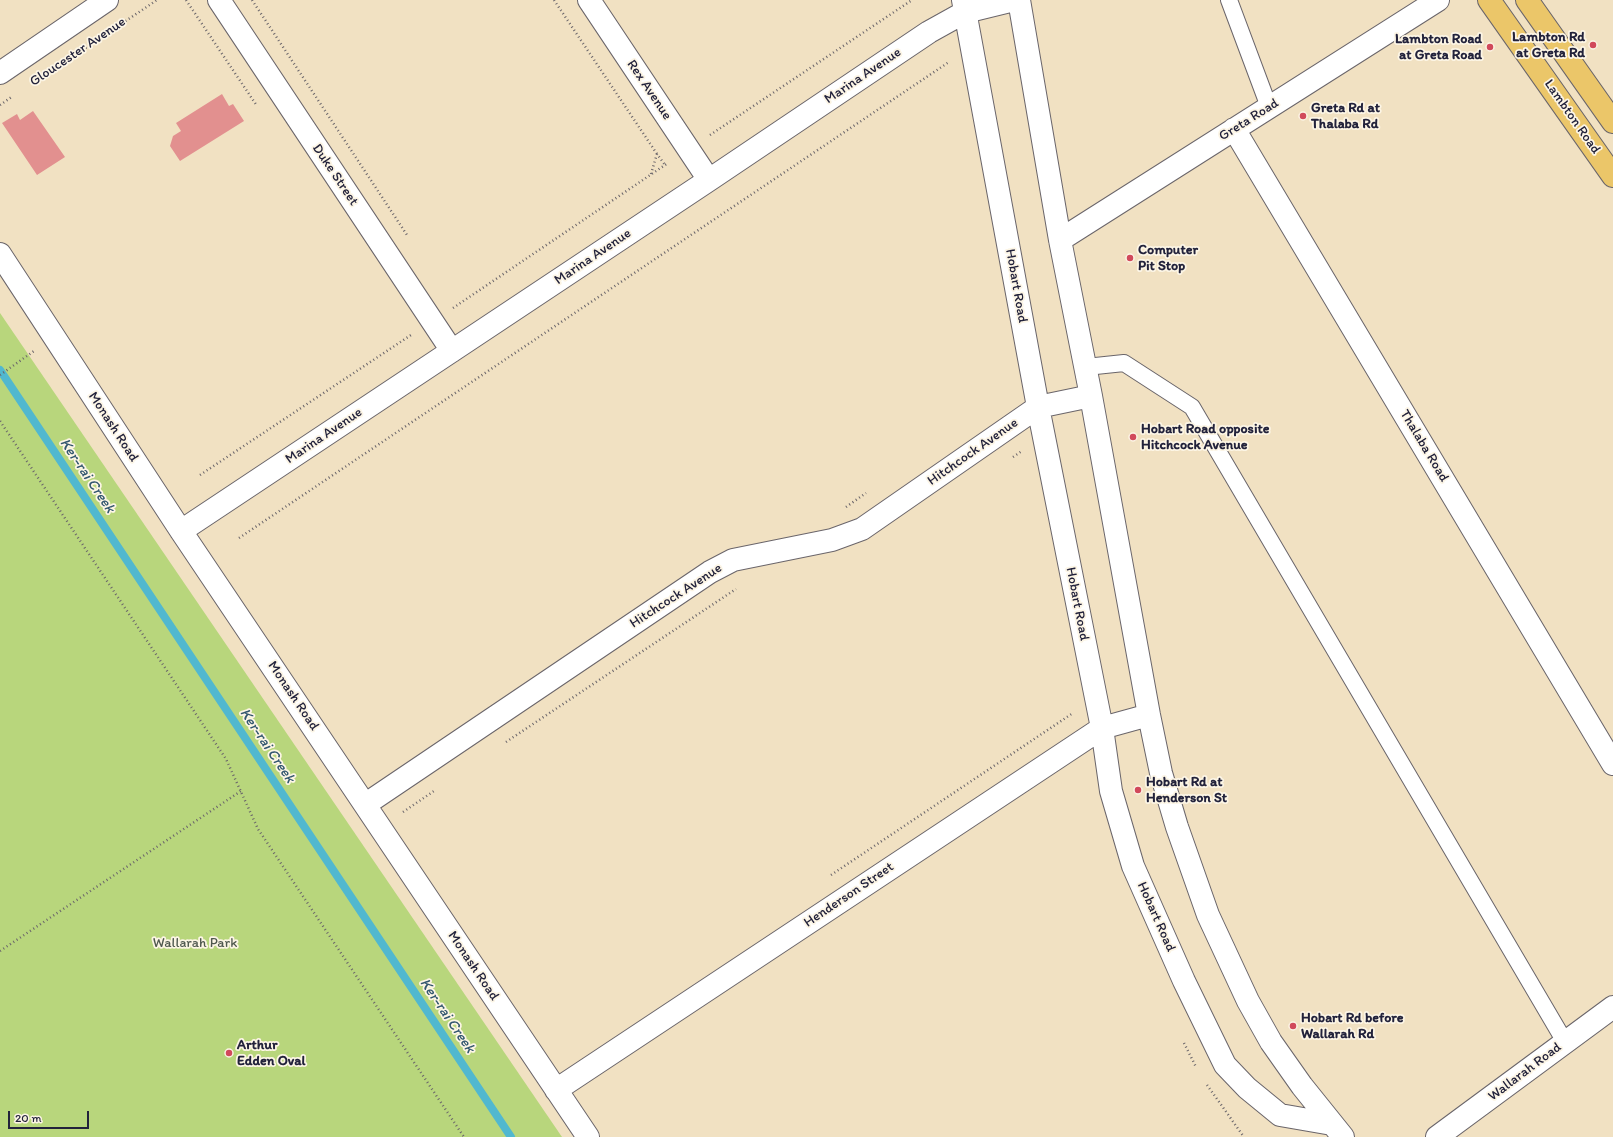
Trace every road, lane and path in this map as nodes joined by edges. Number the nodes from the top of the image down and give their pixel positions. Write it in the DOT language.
graph roads {
  1 [pos="107,0"];
  2 [pos="157,0"];
  3 [pos="219,0"];
  4 [pos="252,0"];
  5 [pos="554,0"];
  6 [pos="589,0"];
  7 [pos="912,0"];
  8 [pos="1014,0"];
  9 [pos="1019,0"];
  10 [pos="1228,0"];
  11 [pos="1438,0"];
  12 [pos="1489,0"];
  13 [pos="1527,0"];
  14 [pos="964,6"];
  15 [pos="65,61"];
  16 [pos="951,61"];
  17 [pos="0,73"];
  18 [pos="20,92"];
  19 [pos="0,105"];
  20 [pos="1269,108"];
  21 [pos="1613,122"];
  22 [pos="1234,128"];
  23 [pos="707,137"];
  24 [pos="657,154"];
  25 [pos="674,159"];
  26 [pos="664,165"];
  27 [pos="651,175"];
  28 [pos="1613,176"];
  29 [pos="709,180"];
  30 [pos="408,235"];
  31 [pos="1060,240"];
  32 [pos="0,254"];
  33 [pos="450,300"];
  34 [pos="454,307"];
  35 [pos="449,310"];
  36 [pos="417,331"];
  37 [pos="452,351"];
  38 [pos="17,363"];
  39 [pos="1086,367"];
  40 [pos="0,375"];
  41 [pos="1091,396"];
  42 [pos="1038,407"];
  43 [pos="0,421"];
  44 [pos="1026,448"];
  45 [pos="1008,460"];
  46 [pos="200,475"];
  47 [pos="181,530"];
  48 [pos="239,538"];
  49 [pos="740,586"];
  50 [pos="1149,716"];
  51 [pos="1102,728"];
  52 [pos="505,743"];
  53 [pos="1613,764"];
  54 [pos="435,790"];
  55 [pos="241,791"];
  56 [pos="366,804"];
  57 [pos="403,812"];
  58 [pos="0,951"];
  59 [pos="1613,1007"];
  60 [pos="1565,1042"];
  61 [pos="556,1090"];
  62 [pos="1338,1130"];
  63 [pos="464,1137"];
  64 [pos="588,1137"];
  65 [pos="1437,1137"];
  1 -- 17 [label="street, Gloucester Avenue"];
  2 -- 15 [label="path, Gloucester Avenue"];
  3 -- 37 [label="street, Duke Street"];
  4 -- 30 [label="path, Duke Street"];
  5 -- 24 [label="path, Rex Avenue"];
  6 -- 29 [label="street, Rex Avenue"];
  7 -- 23 [label="path"];
  8 -- 14 [label="street, Marina Avenue"];
  9 -- 31 [label="street, Hobart Road"];
  10 -- 20 [label="lane"];
  11 -- 20 [label="street, Greta Road"];
  12 -- 28 [label="main road, Lambton Road"];
  13 -- 21 [label="main road"];
  14 -- 29 [label="street, Marina Avenue"];
  14 -- 42 [label="street, Hobart Road"];
  16 -- 48 [label="path"];
  18 -- 19 [label="path, Gloucester Avenue"];
  20 -- 22 [label="street, Greta Road"];
  22 -- 31 [label="street, Greta Road"];
  22 -- 53 [label="street, Thalaba Road"];
  24 -- 26 [label="path, Rex Avenue"];
  24 -- 27 [label="path"];
  25 -- 26 [label="path"];
  26 -- 27 [label="path"];
  27 -- 34 [label="path"];
  29 -- 37 [label="street, Marina Avenue"];
  31 -- 39 [label="street, Hobart Road"];
  32 -- 47 [label="street, Monash Road"];
  33 -- 34 [label="path"];
  34 -- 35 [label="path"];
  36 -- 46 [label="path"];
  37 -- 47 [label="street, Marina Avenue"];
  38 -- 40 [label="path"];
  39 -- 41 [label="street, Hobart Road"];
  39 -- 60 [label="lane"];
  41 -- 42 [label="street, Hitchcock Avenue"];
  41 -- 50 [label="street, Hobart Road"];
  42 -- 51 [label="street, Hobart Road"];
  42 -- 56 [label="street, Hitchcock Avenue"];
  43 -- 55 [label="path"];
  44 -- 45 [label="path"];
  47 -- 56 [label="street, Monash Road"];
  49 -- 52 [label="path"];
  50 -- 51 [label="street, Henderson Street"];
  50 -- 62 [label="street, Hobart Road"];
  51 -- 61 [label="street, Henderson Street"];
  51 -- 62 [label="street, Hobart Road"];
  54 -- 57 [label="path"];
  55 -- 58 [label="path"];
  55 -- 63 [label="path"];
  56 -- 61 [label="street, Monash Road"];
  59 -- 60 [label="street, Wallarah Road"];
  60 -- 65 [label="street, Wallarah Road"];
  61 -- 64 [label="street, Monash Road"];
}
